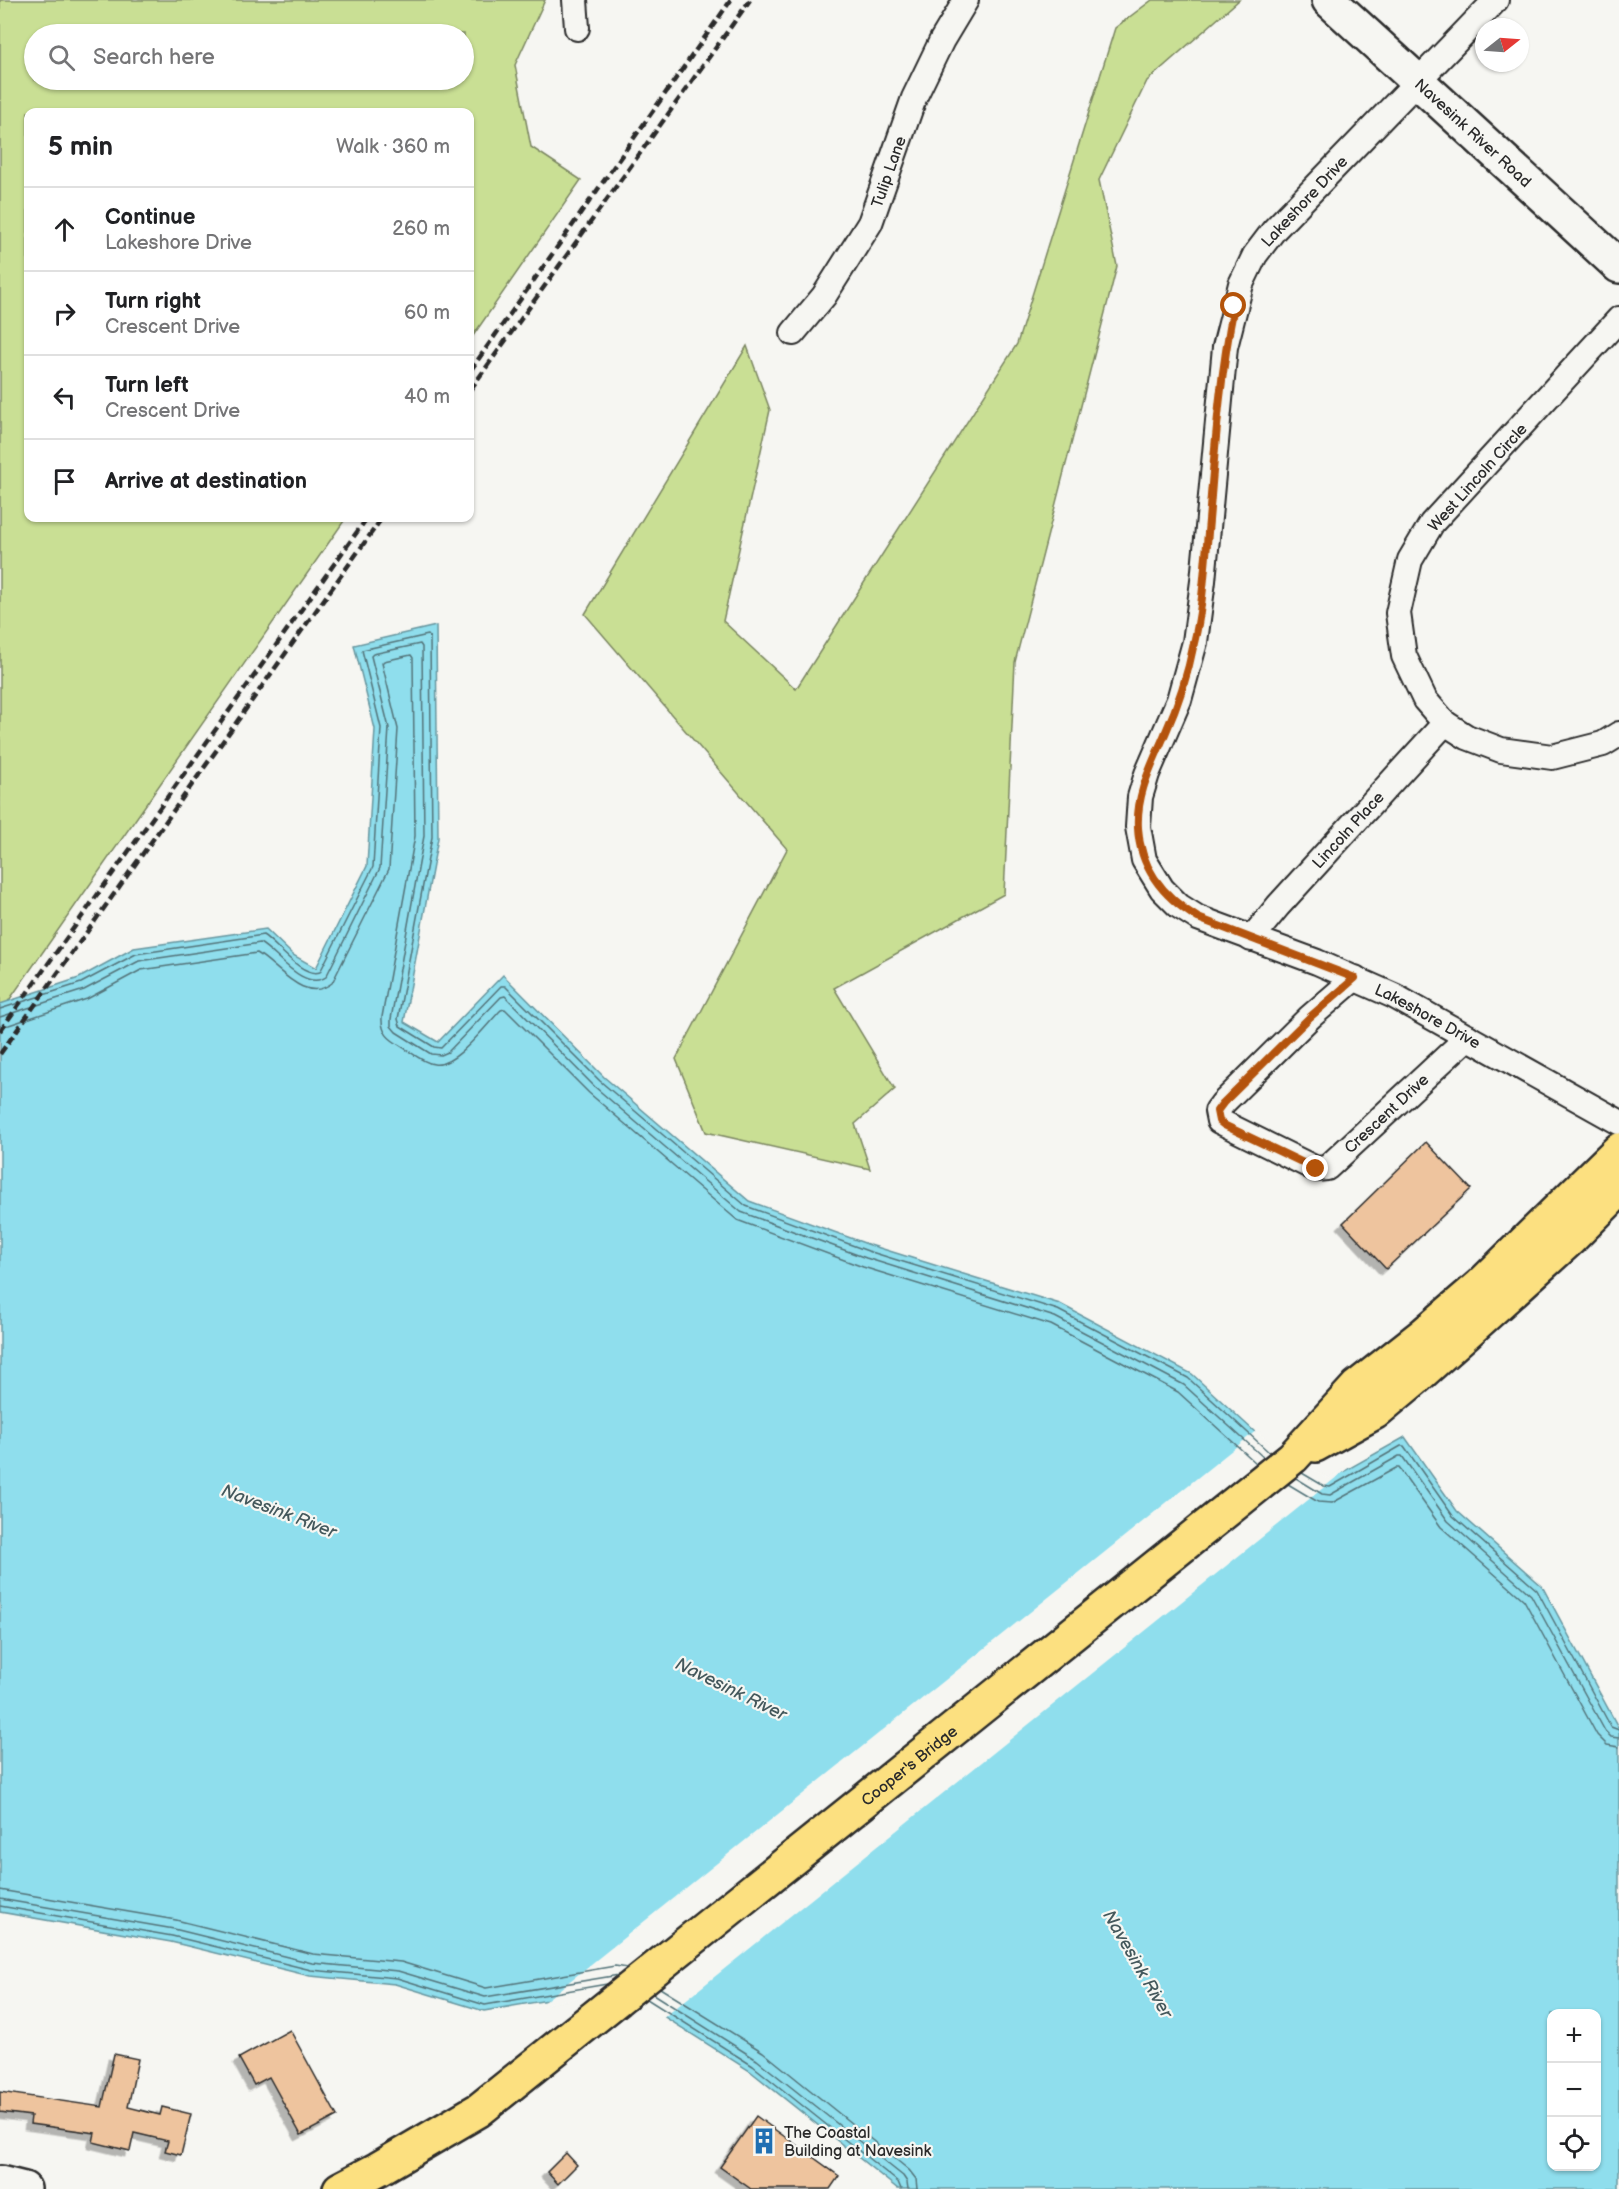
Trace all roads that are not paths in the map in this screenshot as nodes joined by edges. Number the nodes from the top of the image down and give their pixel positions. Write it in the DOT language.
graph roads {
  1 [pos="575,0"];
  2 [pos="966,0"];
  3 [pos="1329,0"];
  4 [pos="1496,0"];
  5 [pos="578,28"];
  6 [pos="1418,81"];
  7 [pos="1619,266"];
  8 [pos="1619,320"];
  9 [pos="793,333"];
  10 [pos="1445,723"];
  11 [pos="1619,734"];
  12 [pos="1251,939"];
  13 [pos="1355,978"];
  14 [pos="1468,1037"];
  15 [pos="1619,1122"];
  16 [pos="1619,1150"];
  17 [pos="1619,1190"];
  18 [pos="1293,1457"];
  19 [pos="0,2183"];
  20 [pos="24,2189"];
  21 [pos="340,2189"];
  1 -- 5 [label="street"];
  2 -- 9 [label="street, Tulip Lane"];
  3 -- 6 [label="main road, Navesink River Road"];
  4 -- 6 [label="street, Lakeshore Drive"];
  6 -- 7 [label="main road, Navesink River Road"];
  6 -- 12 [label="street, Lakeshore Drive"];
  8 -- 10 [label="street, West Lincoln Circle"];
  10 -- 11 [label="street, West Lincoln Circle"];
  10 -- 12 [label="street, Lincoln Place"];
  12 -- 13 [label="street, Lakeshore Drive"];
  13 -- 14 [label="street, Lakeshore Drive"];
  13 -- 14 [label="street, Crescent Drive"];
  14 -- 15 [label="street, Lakeshore Drive"];
  16 -- 18 [label="highway"];
  17 -- 18 [label="highway"];
  18 -- 21 [label="highway, Cooper's Bridge"];
  19 -- 20 [label="main road"];
}
